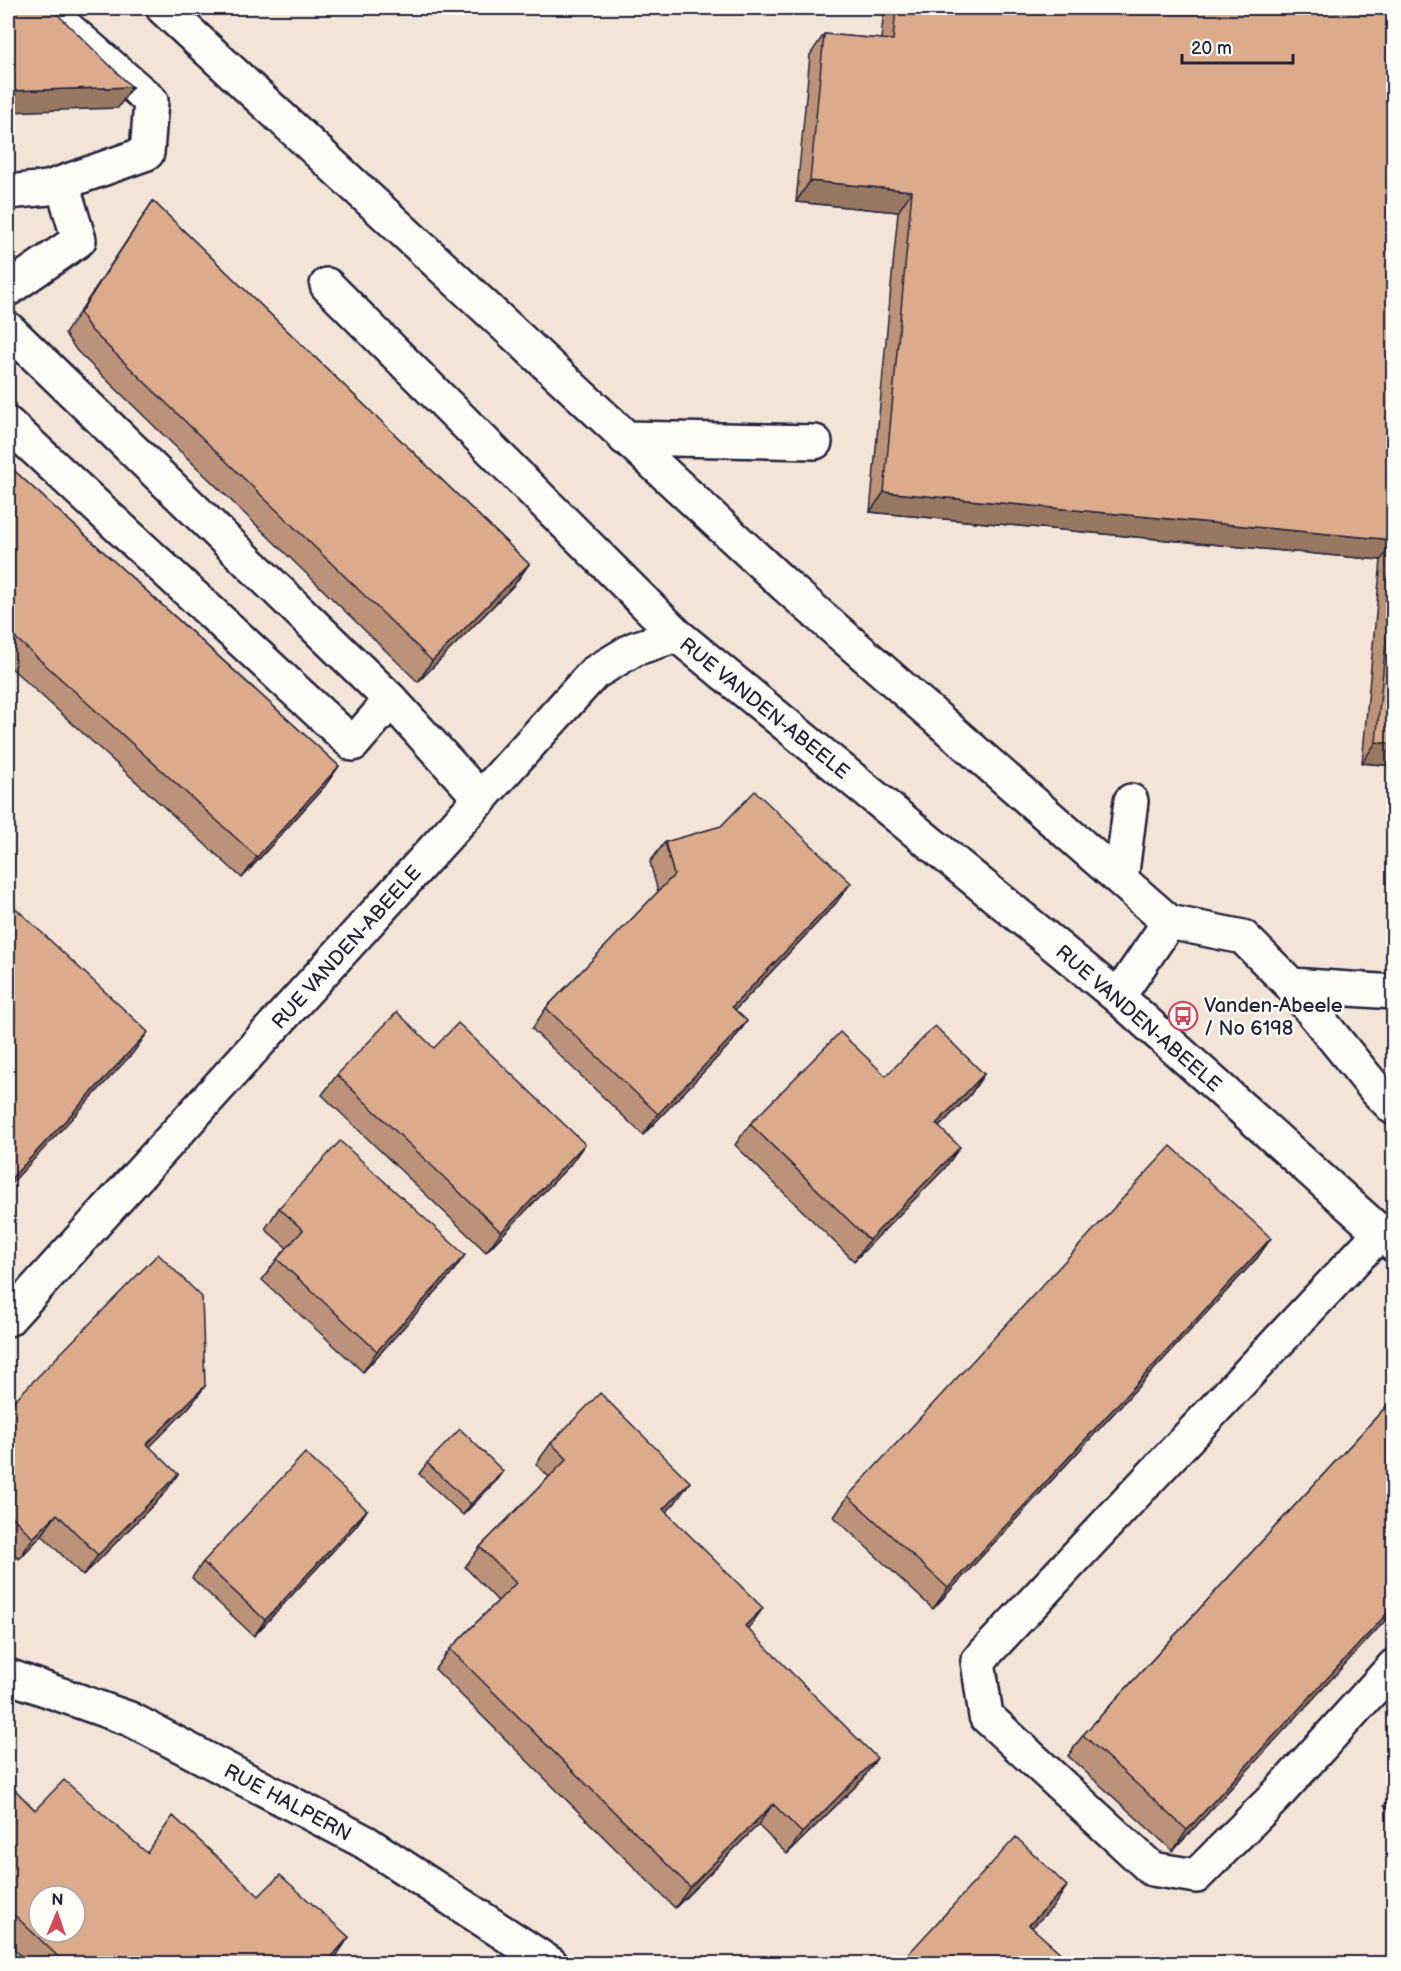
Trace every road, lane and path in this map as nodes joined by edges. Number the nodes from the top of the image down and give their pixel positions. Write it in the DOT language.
graph roads {
  1 [pos="44,8"];
  2 [pos="163,8"];
  3 [pos="62,183"];
  4 [pos="8,192"];
  5 [pos="327,285"];
  6 [pos="8,289"];
  7 [pos="8,329"];
  8 [pos="8,424"];
  9 [pos="625,438"];
  10 [pos="814,442"];
  11 [pos="677,635"];
  12 [pos="391,700"];
  13 [pos="481,799"];
  14 [pos="1131,801"];
  15 [pos="1121,880"];
  16 [pos="1169,922"];
  17 [pos="1291,985"];
  18 [pos="1394,992"];
  19 [pos="1118,997"];
  20 [pos="1394,1108"];
  21 [pos="1387,1239"];
  22 [pos="8,1319"];
  23 [pos="1394,1666"];
  24 [pos="8,1676"];
  25 [pos="551,1964"];
  1 -- 3 [label="street"];
  2 -- 9 [label="street"];
  3 -- 4 [label="street"];
  3 -- 6 [label="street"];
  5 -- 11 [label="street"];
  7 -- 12 [label="street"];
  8 -- 12 [label="street"];
  9 -- 10 [label="street"];
  9 -- 15 [label="street"];
  11 -- 13 [label="street, RUE VANDEN-ABEELE"];
  11 -- 19 [label="street, RUE VANDEN-ABEELE"];
  12 -- 13 [label="street"];
  13 -- 22 [label="street, RUE VANDEN-ABEELE"];
  14 -- 15 [label="street"];
  15 -- 16 [label="street"];
  16 -- 17 [label="street"];
  16 -- 19 [label="street"];
  17 -- 18 [label="street"];
  17 -- 20 [label="street"];
  19 -- 21 [label="street, RUE VANDEN-ABEELE"];
  21 -- 23 [label="street"];
  24 -- 25 [label="street, RUE HALPERN"];
}
